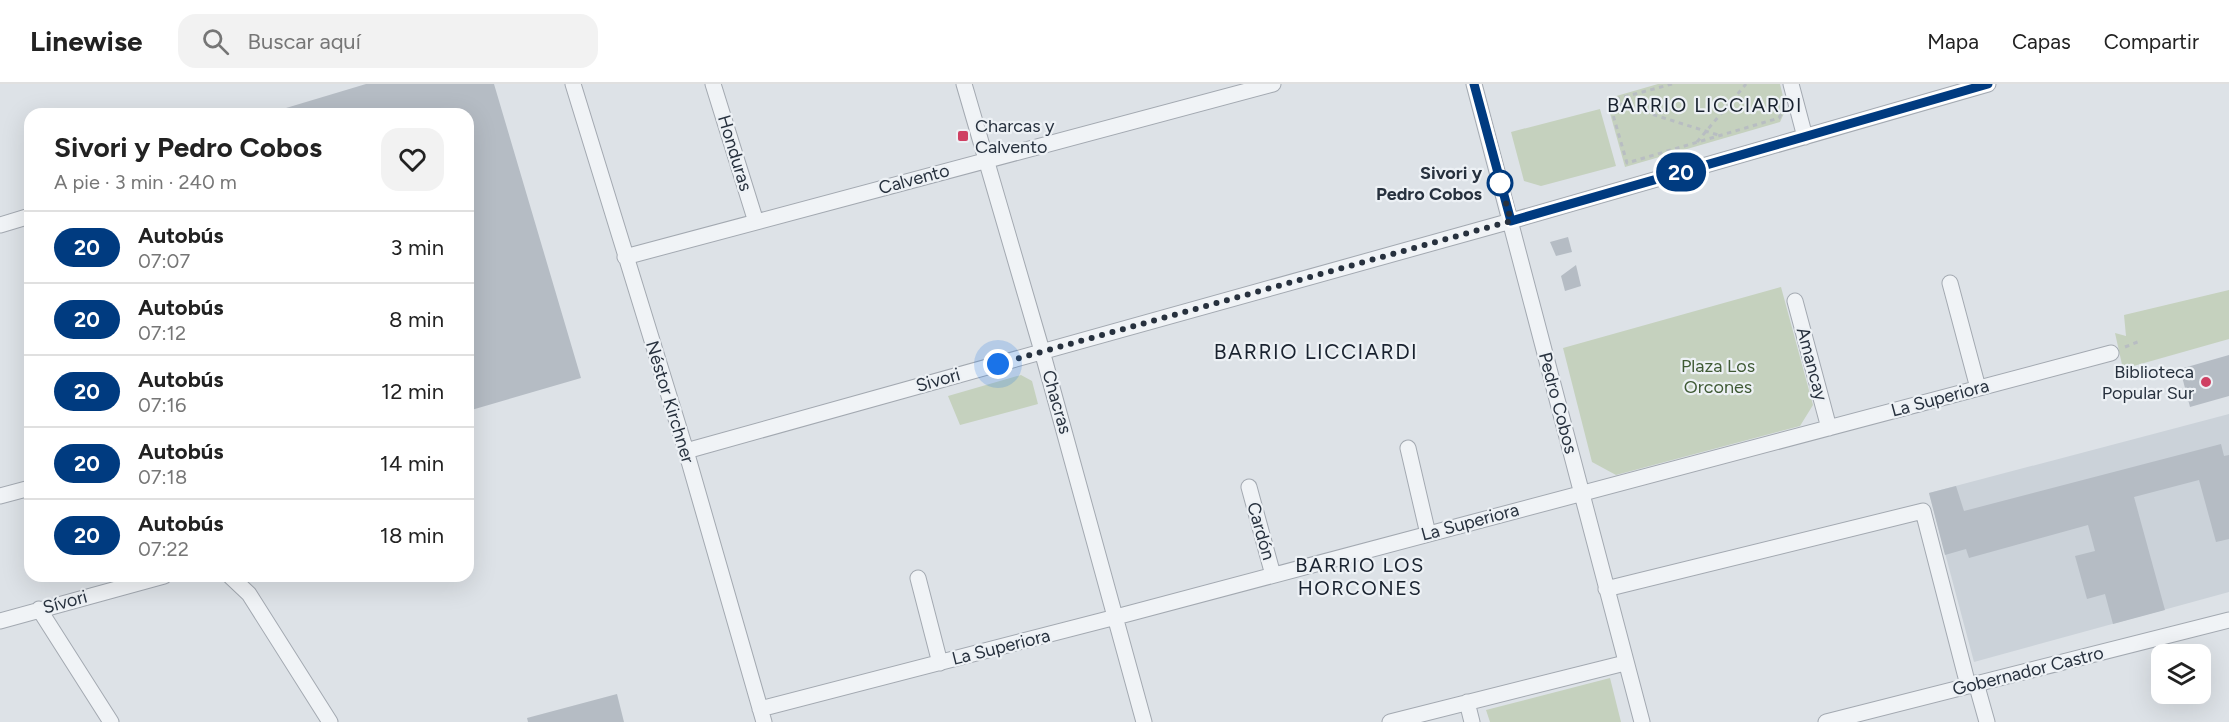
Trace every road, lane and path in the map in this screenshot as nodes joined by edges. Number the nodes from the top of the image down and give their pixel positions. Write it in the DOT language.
graph roads {
  1 [pos="573,84"];
  2 [pos="714,84"];
  3 [pos="964,84"];
  4 [pos="1273,84"];
  5 [pos="1474,84"];
  6 [pos="1672,84"];
  7 [pos="1746,84"];
  8 [pos="1791,84"];
  9 [pos="1988,84"];
  10 [pos="1609,101"];
  11 [pos="1784,109"];
  12 [pos="1706,131"];
  13 [pos="1720,136"];
  14 [pos="1805,137"];
  15 [pos="1696,143"];
  16 [pos="987,159"];
  17 [pos="24,218"];
  18 [pos="1511,221"];
  19 [pos="756,222"];
  20 [pos="0,225"];
  21 [pos="625,257"];
  22 [pos="1950,283"];
  23 [pos="1795,301"];
  24 [pos="1042,351"];
  25 [pos="2111,353"];
  26 [pos="1978,388"];
  27 [pos="1829,428"];
  28 [pos="1408,447"];
  29 [pos="686,451"];
  30 [pos="1249,487"];
  31 [pos="24,490"];
  32 [pos="1581,493"];
  33 [pos="0,496"];
  34 [pos="1428,534"];
  35 [pos="1273,575"];
  36 [pos="918,578"];
  37 [pos="142,582"];
  38 [pos="236,582"];
  39 [pos="1606,589"];
  40 [pos="39,609"];
  41 [pos="1116,617"];
  42 [pos="2229,620"];
  43 [pos="0,621"];
  44 [pos="940,663"];
  45 [pos="1625,663"];
  46 [pos="1972,684"];
  47 [pos="1467,702"];
  48 [pos="762,715"];
  49 [pos="111,722"];
  50 [pos="330,722"];
  51 [pos="1144,722"];
  52 [pos="1390,722"];
  53 [pos="1472,722"];
  54 [pos="1642,722"];
  55 [pos="1826,722"];
  56 [pos="1987,722"];
  1 -- 21 [label="street, Néstor Kirchner"];
  2 -- 19 [label="street, Honduras"];
  3 -- 16 [label="street, Chacras"];
  4 -- 16 [label="street, Calvento"];
  5 -- 18 [label="street, Pedro Cobos"];
  6 -- 10 [label="path"];
  7 -- 12 [label="path"];
  8 -- 14 [label="street"];
  9 -- 14 [label="street, Sivori"];
  10 -- 12 [label="path"];
  10 -- 15 [label="path"];
  11 -- 13 [label="path"];
  12 -- 13 [label="path"];
  12 -- 15 [label="path"];
  13 -- 15 [label="path"];
  14 -- 18 [label="street, Sivori"];
  16 -- 19 [label="street, Calvento"];
  16 -- 24 [label="street, Chacras"];
  17 -- 20 [label="street"];
  18 -- 24 [label="street, Sivori"];
  18 -- 32 [label="street, Pedro Cobos"];
  19 -- 21 [label="street, Calvento"];
  21 -- 29 [label="street, Néstor Kirchner"];
  22 -- 26 [label="street"];
  23 -- 27 [label="street, Amancay"];
  24 -- 29 [label="street, Sivori"];
  24 -- 41 [label="street, Chacras"];
  25 -- 26 [label="street, La Superiora"];
  26 -- 27 [label="street, La Superiora"];
  27 -- 32 [label="street, La Superiora"];
  28 -- 34 [label="street"];
  29 -- 48 [label="street, Néstor Kirchner"];
  30 -- 35 [label="street, Cardón"];
  31 -- 33 [label="street"];
  32 -- 34 [label="street, La Superiora"];
  32 -- 39 [label="street, Pedro Cobos"];
  34 -- 35 [label="street, La Superiora"];
  35 -- 41 [label="street, La Superiora"];
  36 -- 44 [label="street"];
  37 -- 40 [label="street, Sívori"];
  38 -- 50 [label="street"];
  39 -- 45 [label="street, Pedro Cobos"];
  39 -- 46 [label="street"];
  40 -- 43 [label="street, Sívori"];
  40 -- 49 [label="street"];
  41 -- 44 [label="street, La Superiora"];
  41 -- 51 [label="street, Chacras"];
  42 -- 46 [label="street, Gobernador Castro"];
  44 -- 48 [label="street, La Superiora"];
  45 -- 47 [label="street"];
  45 -- 54 [label="street, Pedro Cobos"];
  46 -- 55 [label="street, Gobernador Castro"];
  46 -- 56 [label="street"];
  47 -- 52 [label="street"];
  47 -- 53 [label="street"];
}
